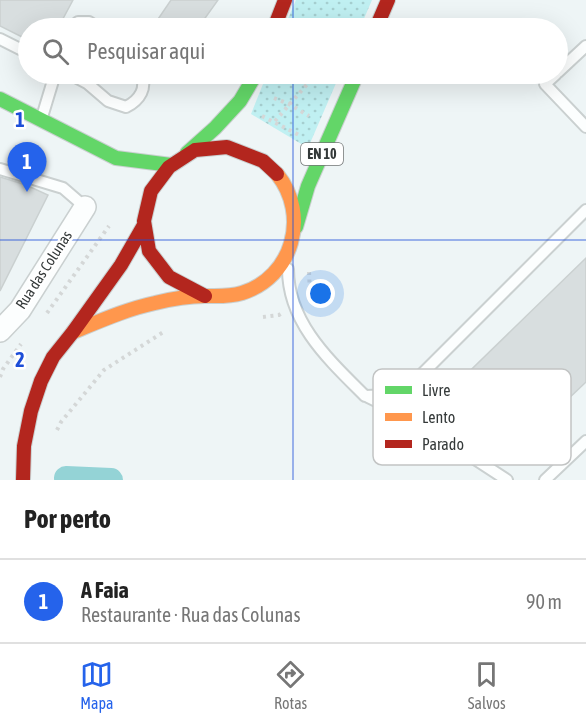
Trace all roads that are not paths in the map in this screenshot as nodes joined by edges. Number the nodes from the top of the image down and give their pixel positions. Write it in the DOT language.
graph roads {
  1 [pos="285,0"];
  2 [pos="388,0"];
  3 [pos="278,18"];
  4 [pos="380,18"];
  5 [pos="0,39"];
  6 [pos="586,46"];
  7 [pos="18,48"];
  8 [pos="568,63"];
  9 [pos="52,84"];
  10 [pos="88,84"];
  11 [pos="143,84"];
  12 [pos="250,84"];
  13 [pos="353,84"];
  14 [pos="546,84"];
  15 [pos="1,104"];
  16 [pos="42,120"];
  17 [pos="586,126"];
  18 [pos="185,155"];
  19 [pos="116,158"];
  20 [pos="171,165"];
  21 [pos="0,169"];
  22 [pos="127,170"];
  23 [pos="136,187"];
  24 [pos="85,207"];
  25 [pos="145,208"];
  26 [pos="586,210"];
  27 [pos="144,225"];
  28 [pos="293,237"];
  29 [pos="288,253"];
  30 [pos="205,296"];
  31 [pos="0,331"];
  32 [pos="73,332"];
  33 [pos="427,369"];
  34 [pos="365,396"];
  35 [pos="373,396"];
  36 [pos="373,400"];
  37 [pos="586,441"];
  38 [pos="571,455"];
  39 [pos="484,465"];
  40 [pos="561,465"];
  41 [pos="23,480"];
  42 [pos="507,480"];
  43 [pos="545,480"];
  1 -- 3 [label="main road"];
  2 -- 4 [label="main road"];
  5 -- 7 [label="lane"];
  6 -- 8 [label="lane"];
  9 -- 16 [label="lane"];
  10 -- 11 [label="lane"];
  12 -- 18 [label="main road, EN 10"];
  13 -- 28 [label="main road, EN 10"];
  14 -- 17 [label="lane"];
  15 -- 16 [label="main road"];
  16 -- 19 [label="main road"];
  18 -- 20 [label="main road, EN 10"];
  18 -- 28 [label="main road, EN 10"];
  19 -- 20 [label="main road"];
  19 -- 22 [label="main road"];
  20 -- 25 [label="main road, EN 10"];
  21 -- 24 [label="lane"];
  23 -- 25 [label="main road"];
  24 -- 31 [label="street, Rua das Colunas"];
  25 -- 27 [label="main road, EN 10"];
  26 -- 33 [label="lane"];
  27 -- 30 [label="main road, EN 10"];
  27 -- 32 [label="main road, EN 10"];
  28 -- 29 [label="main road, EN 10"];
  29 -- 30 [label="main road, EN 10"];
  29 -- 34 [label="lane"];
  30 -- 32 [label="main road, EN 10"];
  32 -- 41 [label="main road, EN 10"];
  34 -- 35 [label="lane"];
  34 -- 36 [label="lane"];
  37 -- 38 [label="lane"];
  39 -- 42 [label="lane"];
  40 -- 43 [label="lane"];
}
